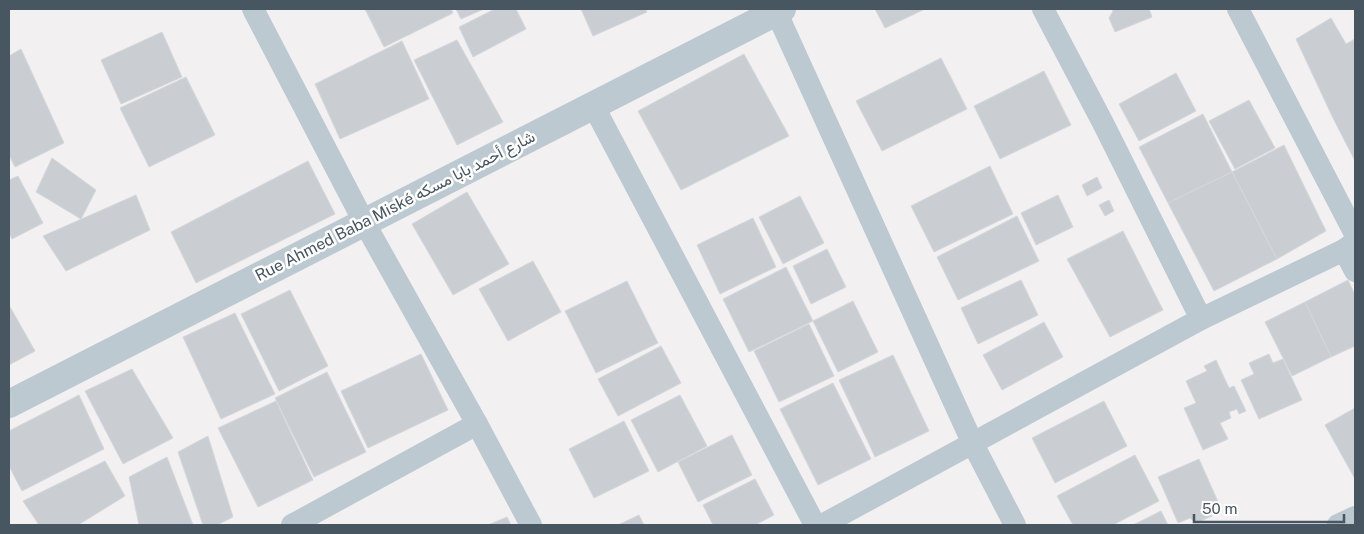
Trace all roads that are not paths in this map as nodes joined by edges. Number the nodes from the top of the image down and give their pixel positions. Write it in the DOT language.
graph roads {
  1 [pos="254,9"];
  2 [pos="1043,9"];
  3 [pos="1238,9"];
  4 [pos="778,10"];
  5 [pos="593,105"];
  6 [pos="364,222"];
  7 [pos="1351,242"];
  8 [pos="1355,271"];
  9 [pos="1201,319"];
  10 [pos="9,404"];
  11 [pos="476,424"];
  12 [pos="973,444"];
  13 [pos="1355,517"];
  14 [pos="292,525"];
  15 [pos="531,525"];
  16 [pos="815,525"];
  17 [pos="822,525"];
  18 [pos="1015,525"];
  19 [pos="1338,525"];
  1 -- 6 [label="street"];
  2 -- 9 [label="street"];
  3 -- 7 [label="street"];
  4 -- 5 [label="street, Rue Ahmed Baba Miské شارع أحمد بابا مسكه"];
  4 -- 12 [label="street"];
  5 -- 6 [label="street, Rue Ahmed Baba Miské شارع أحمد بابا مسكه"];
  5 -- 16 [label="street"];
  6 -- 10 [label="street, Rue Ahmed Baba Miské شارع أحمد بابا مسكه"];
  6 -- 11 [label="street"];
  7 -- 8 [label="street"];
  7 -- 9 [label="street"];
  9 -- 12 [label="street"];
  11 -- 14 [label="street"];
  11 -- 15 [label="street"];
  12 -- 17 [label="street"];
  12 -- 18 [label="street"];
  13 -- 19 [label="street"];
}
